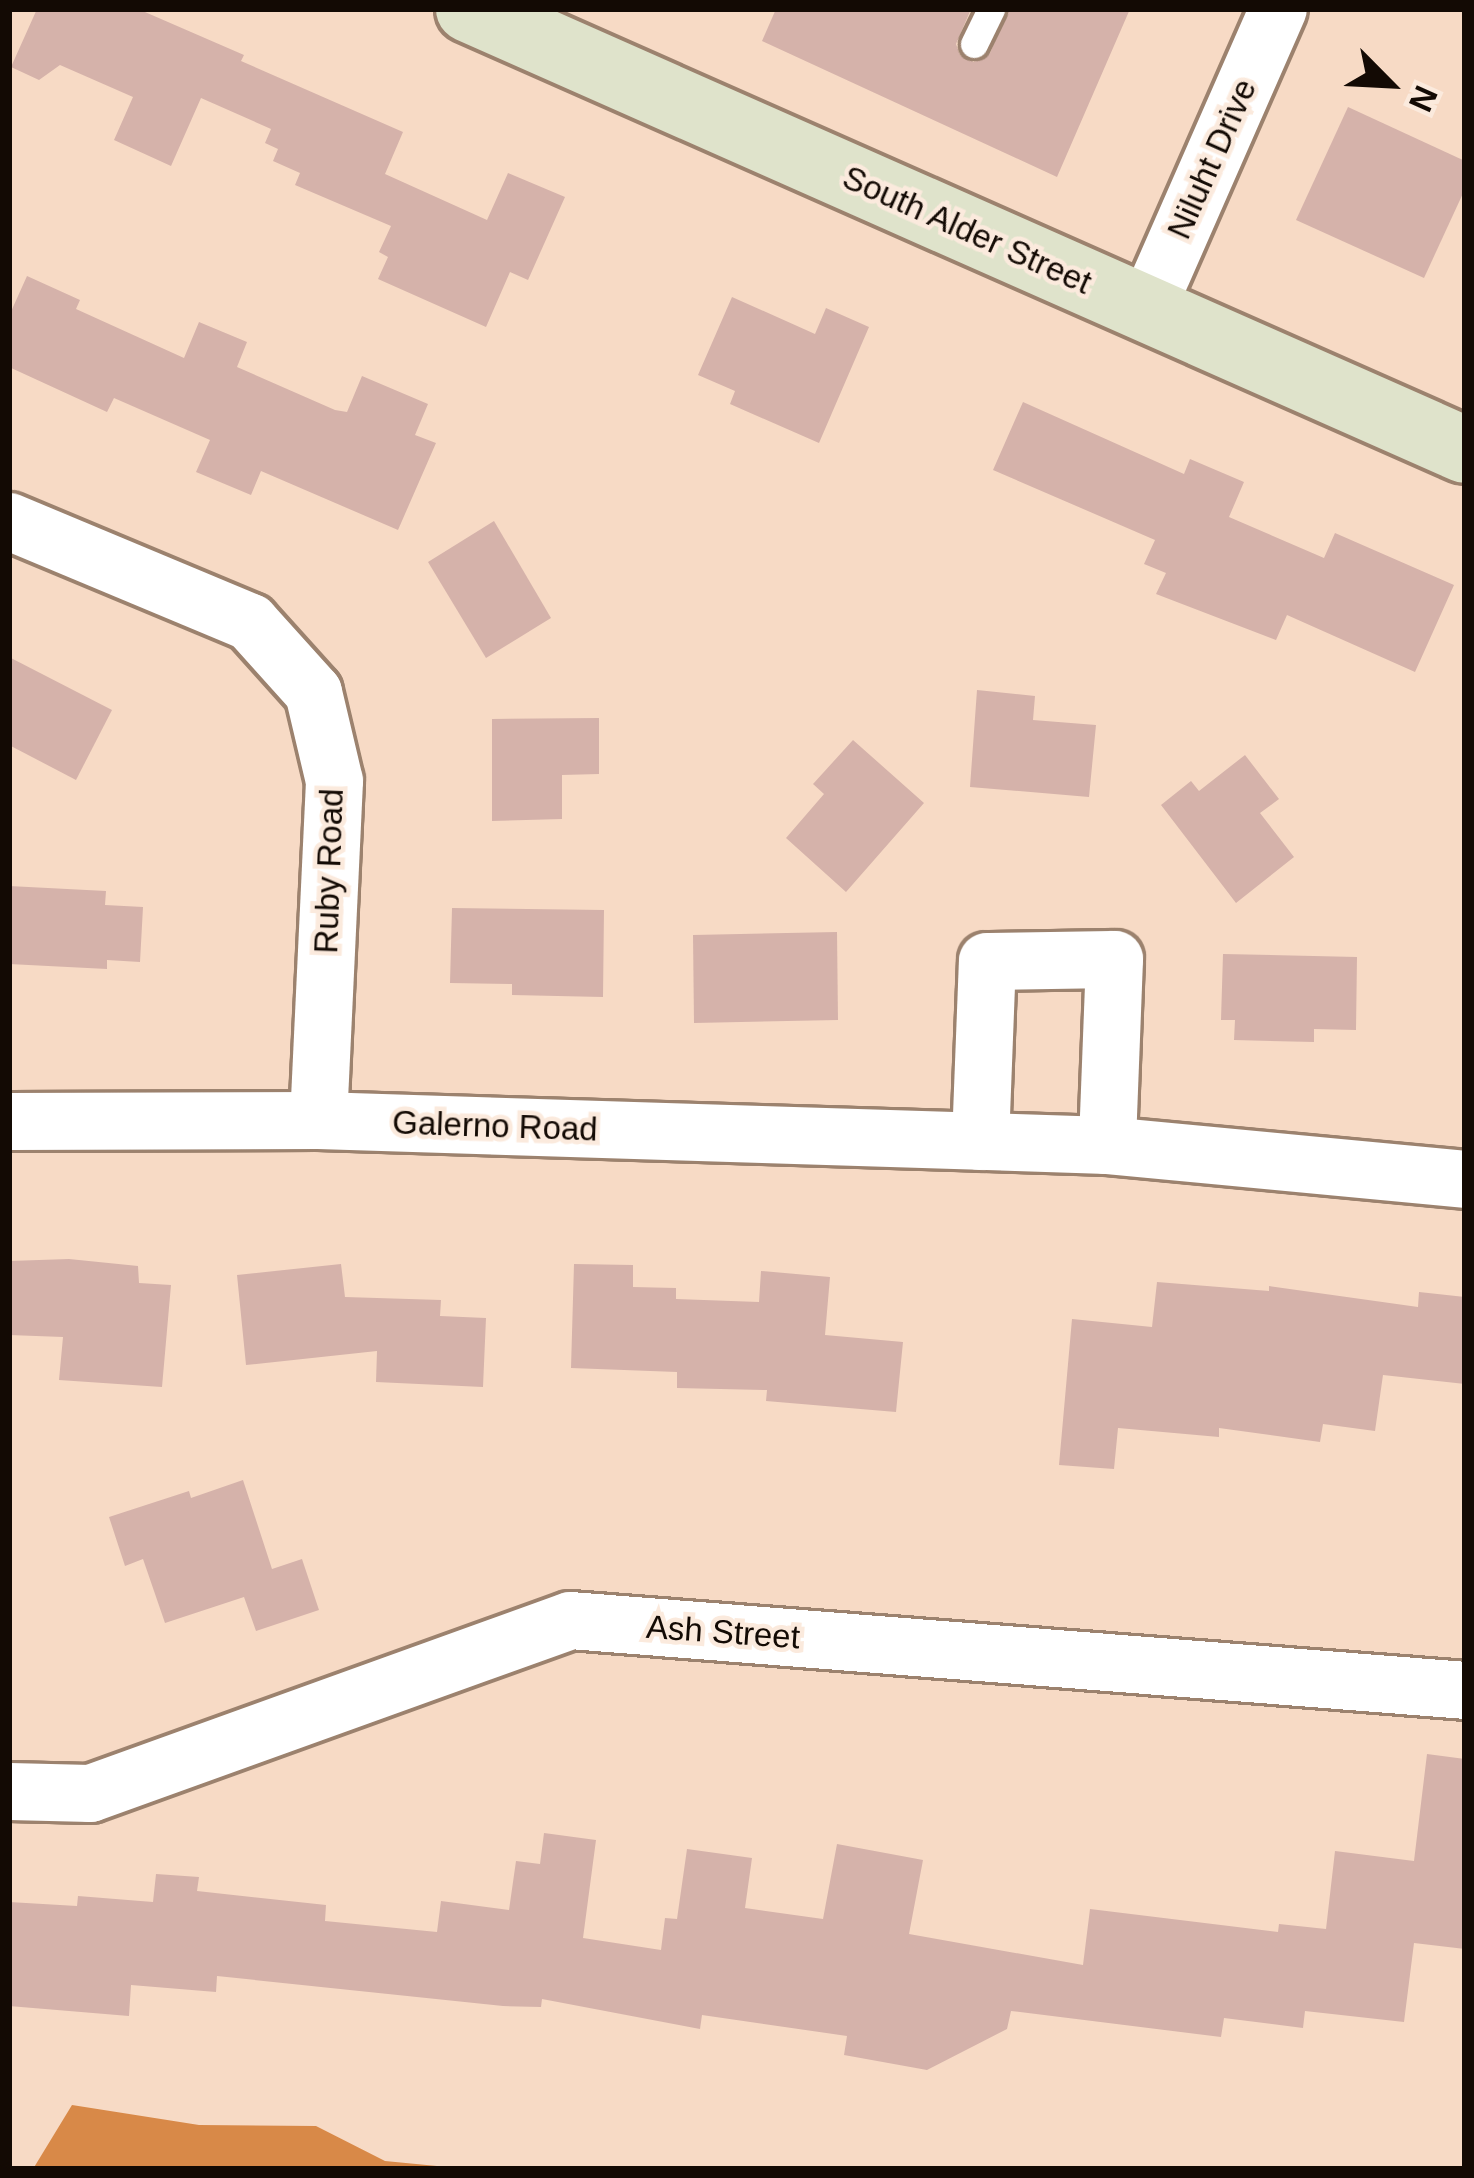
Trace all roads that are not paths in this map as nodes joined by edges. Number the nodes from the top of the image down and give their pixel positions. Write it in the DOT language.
graph roads {
  1 [pos="470,9"];
  2 [pos="991,9"];
  3 [pos="1278,9"];
  4 [pos="974,44"];
  5 [pos="1146,309"];
  6 [pos="1465,450"];
  7 [pos="9,520"];
  8 [pos="318,1120"];
  9 [pos="9,1121"];
  10 [pos="980,1141"];
  11 [pos="1107,1145"];
  12 [pos="1465,1179"];
  13 [pos="1465,1690"];
  14 [pos="9,1791"];
  1 -- 5 [label="street, South Alder Street"];
  2 -- 4 [label="lane"];
  3 -- 5 [label="street, Niluht Drive"];
  5 -- 6 [label="street, South Alder Street"];
  7 -- 8 [label="street, Ruby Road"];
  8 -- 9 [label="street, Galerno Road"];
  8 -- 10 [label="street, Galerno Road"];
  10 -- 11 [label="street, Galerno Road"];
  10 -- 11 [label="street"];
  11 -- 12 [label="street, Galerno Road"];
  13 -- 14 [label="street, Ash Street"];
}
